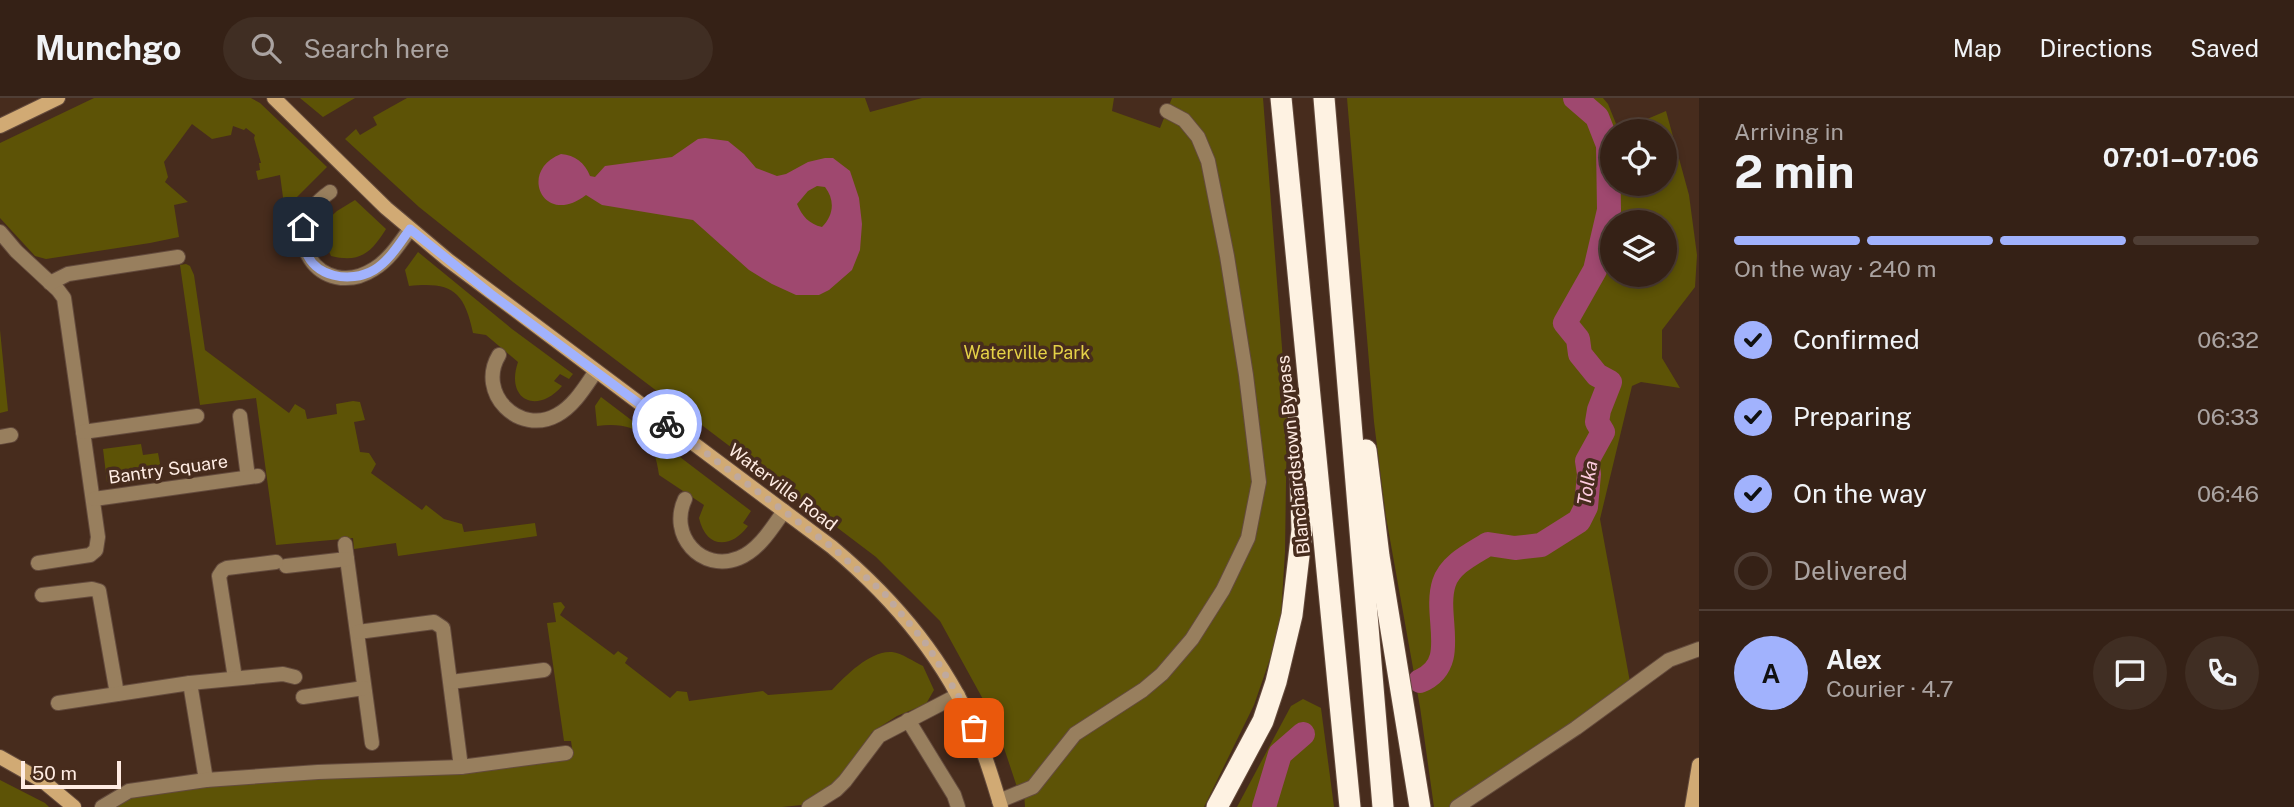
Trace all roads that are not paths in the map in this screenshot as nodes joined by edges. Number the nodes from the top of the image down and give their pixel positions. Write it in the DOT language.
graph roads {
  1 [pos="58,98"];
  2 [pos="274,98"];
  3 [pos="1281,98"];
  4 [pos="1325,106"];
  5 [pos="1167,111"];
  6 [pos="0,126"];
  7 [pos="330,192"];
  8 [pos="1291,193"];
  9 [pos="410,229"];
  10 [pos="0,232"];
  11 [pos="178,257"];
  12 [pos="50,283"];
  13 [pos="499,355"];
  14 [pos="596,371"];
  15 [pos="197,416"];
  16 [pos="240,416"];
  17 [pos="83,432"];
  18 [pos="94,499"];
  19 [pos="685,499"];
  20 [pos="784,511"];
  21 [pos="38,563"];
  22 [pos="42,595"];
  23 [pos="358,632"];
  24 [pos="1699,649"];
  25 [pos="544,670"];
  26 [pos="295,677"];
  27 [pos="235,678"];
  28 [pos="451,682"];
  29 [pos="190,683"];
  30 [pos="364,688"];
  31 [pos="117,694"];
  32 [pos="958,695"];
  33 [pos="303,697"];
  34 [pos="58,703"];
  35 [pos="908,720"];
  36 [pos="372,743"];
  37 [pos="566,752"];
  38 [pos="0,757"];
  39 [pos="1699,765"];
  40 [pos="461,766"];
  41 [pos="206,780"];
  42 [pos="1000,804"];
  43 [pos="74,807"];
  44 [pos="102,807"];
  45 [pos="809,807"];
  46 [pos="958,807"];
  47 [pos="1217,807"];
  48 [pos="1350,807"];
  49 [pos="1383,807"];
  50 [pos="1420,807"];
  51 [pos="1457,807"];
  52 [pos="1692,807"];
  1 -- 6 [label="street"];
  2 -- 9 [label="street, Waterville Road"];
  3 -- 8 [label="highway, Blanchardstown Bypass"];
  4 -- 49 [label="highway"];
  4 -- 50 [label="highway"];
  5 -- 42 [label="street"];
  7 -- 9 [label="street"];
  8 -- 47 [label="highway"];
  8 -- 48 [label="highway, Blanchardstown Bypass"];
  9 -- 14 [label="street, Waterville Road"];
  10 -- 12 [label="street, Bantry Square"];
  11 -- 12 [label="street"];
  12 -- 17 [label="street, Bantry Square"];
  13 -- 14 [label="street"];
  14 -- 20 [label="street, Waterville Road"];
  15 -- 17 [label="street"];
  16 -- 18 [label="street, Bantry Square"];
  17 -- 18 [label="street, Bantry Square"];
  18 -- 21 [label="street, Bantry Square"];
  19 -- 20 [label="street"];
  20 -- 32 [label="street, Waterville Road"];
  22 -- 31 [label="street"];
  23 -- 27 [label="street"];
  23 -- 28 [label="street"];
  23 -- 30 [label="street"];
  24 -- 51 [label="street"];
  25 -- 28 [label="street"];
  26 -- 27 [label="street"];
  27 -- 29 [label="street"];
  28 -- 40 [label="street"];
  29 -- 31 [label="street"];
  29 -- 41 [label="street"];
  30 -- 33 [label="street"];
  30 -- 36 [label="street"];
  31 -- 34 [label="street"];
  32 -- 35 [label="street"];
  32 -- 42 [label="street, Waterville Road"];
  35 -- 45 [label="street"];
  35 -- 46 [label="street"];
  37 -- 40 [label="street"];
  38 -- 43 [label="street"];
  39 -- 52 [label="street"];
  40 -- 41 [label="street"];
  41 -- 44 [label="street"];
}
